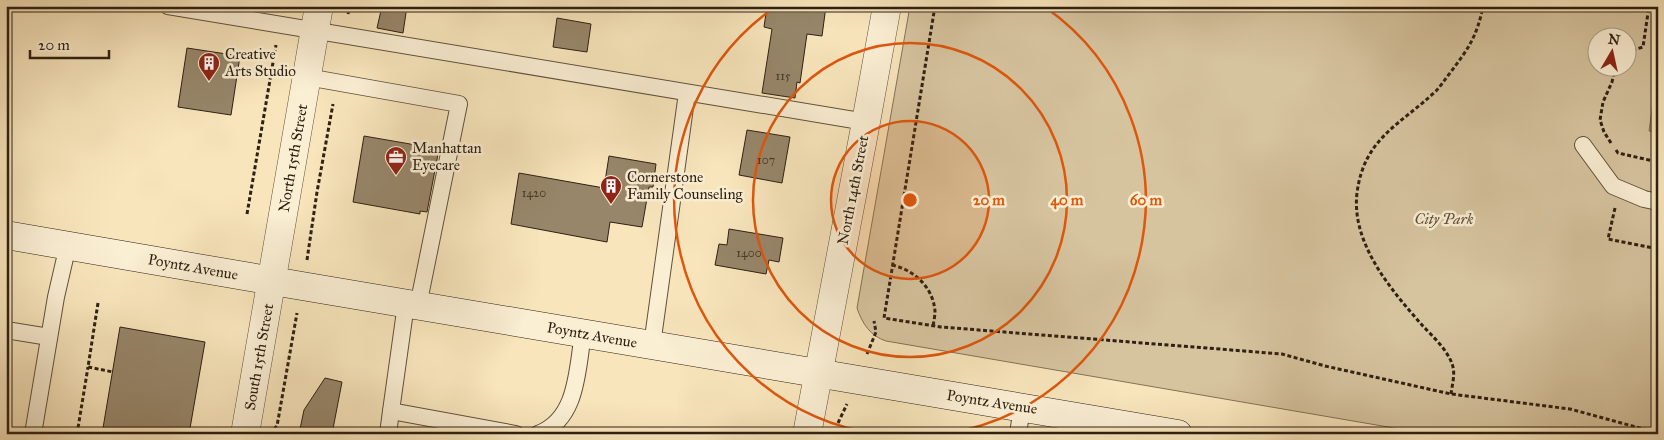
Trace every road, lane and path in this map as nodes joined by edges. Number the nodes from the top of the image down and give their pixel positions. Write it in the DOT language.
graph roads {
  1 [pos="168,6"];
  2 [pos="350,6"];
  3 [pos="887,6"];
  4 [pos="935,6"];
  5 [pos="1483,6"];
  6 [pos="1649,6"];
  7 [pos="317,19"];
  8 [pos="280,26"];
  9 [pos="344,36"];
  10 [pos="1636,49"];
  11 [pos="307,77"];
  12 [pos="1613,78"];
  13 [pos="336,83"];
  14 [pos="687,93"];
  15 [pos="866,122"];
  16 [pos="1583,145"];
  17 [pos="1658,162"];
  18 [pos="1619,188"];
  19 [pos="1658,202"];
  20 [pos="246,214"];
  21 [pos="6,235"];
  22 [pos="68,245"];
  23 [pos="1658,249"];
  24 [pos="892,265"];
  25 [pos="272,281"];
  26 [pos="302,286"];
  27 [pos="98,304"];
  28 [pos="412,305"];
  29 [pos="933,326"];
  30 [pos="6,330"];
  31 [pos="583,334"];
  32 [pos="49,337"];
  33 [pos="652,345"];
  34 [pos="88,367"];
  35 [pos="113,372"];
  36 [pos="818,373"];
  37 [pos="1451,394"];
  38 [pos="391,411"];
  39 [pos="1020,421"];
  40 [pos="1658,433"];
  41 [pos="33,434"];
  42 [pos="77,434"];
  43 [pos="245,434"];
  44 [pos="271,434"];
  45 [pos="388,434"];
  46 [pos="516,434"];
  47 [pos="538,434"];
  48 [pos="807,434"];
  49 [pos="1178,434"];
  1 -- 8 [label="lane"];
  2 -- 9 [label="path"];
  3 -- 15 [label="street, North 14th Street"];
  4 -- 24 [label="path"];
  5 -- 37 [label="path"];
  6 -- 10 [label="path"];
  7 -- 8 [label="lane"];
  7 -- 9 [label="lane"];
  7 -- 11 [label="street, North 15th Street"];
  8 -- 20 [label="path"];
  9 -- 14 [label="lane"];
  11 -- 13 [label="lane"];
  11 -- 25 [label="street, North 15th Street"];
  12 -- 17 [label="path"];
  13 -- 26 [label="path"];
  13 -- 28 [label="lane"];
  14 -- 15 [label="lane"];
  14 -- 33 [label="lane"];
  15 -- 36 [label="street, North 14th Street"];
  16 -- 18 [label="lane"];
  18 -- 19 [label="lane"];
  18 -- 23 [label="path"];
  21 -- 22 [label="street, Poyntz Avenue"];
  22 -- 25 [label="street, Poyntz Avenue"];
  22 -- 32 [label="lane"];
  24 -- 29 [label="path"];
  24 -- 29 [label="path"];
  25 -- 26 [label="street, Poyntz Avenue"];
  25 -- 43 [label="street, South 15th Street"];
  26 -- 28 [label="street, Poyntz Avenue"];
  26 -- 44 [label="path"];
  27 -- 34 [label="path"];
  28 -- 31 [label="street, Poyntz Avenue"];
  28 -- 38 [label="lane"];
  29 -- 37 [label="path"];
  30 -- 32 [label="lane"];
  31 -- 33 [label="street, Poyntz Avenue"];
  31 -- 47 [label="lane"];
  32 -- 41 [label="lane"];
  33 -- 36 [label="street, Poyntz Avenue"];
  34 -- 35 [label="path"];
  34 -- 42 [label="path"];
  36 -- 39 [label="street, Poyntz Avenue"];
  36 -- 48 [label="street, North 14th Street"];
  37 -- 40 [label="path"];
  38 -- 45 [label="lane"];
  38 -- 46 [label="lane"];
  39 -- 49 [label="street, Poyntz Avenue"];
}
